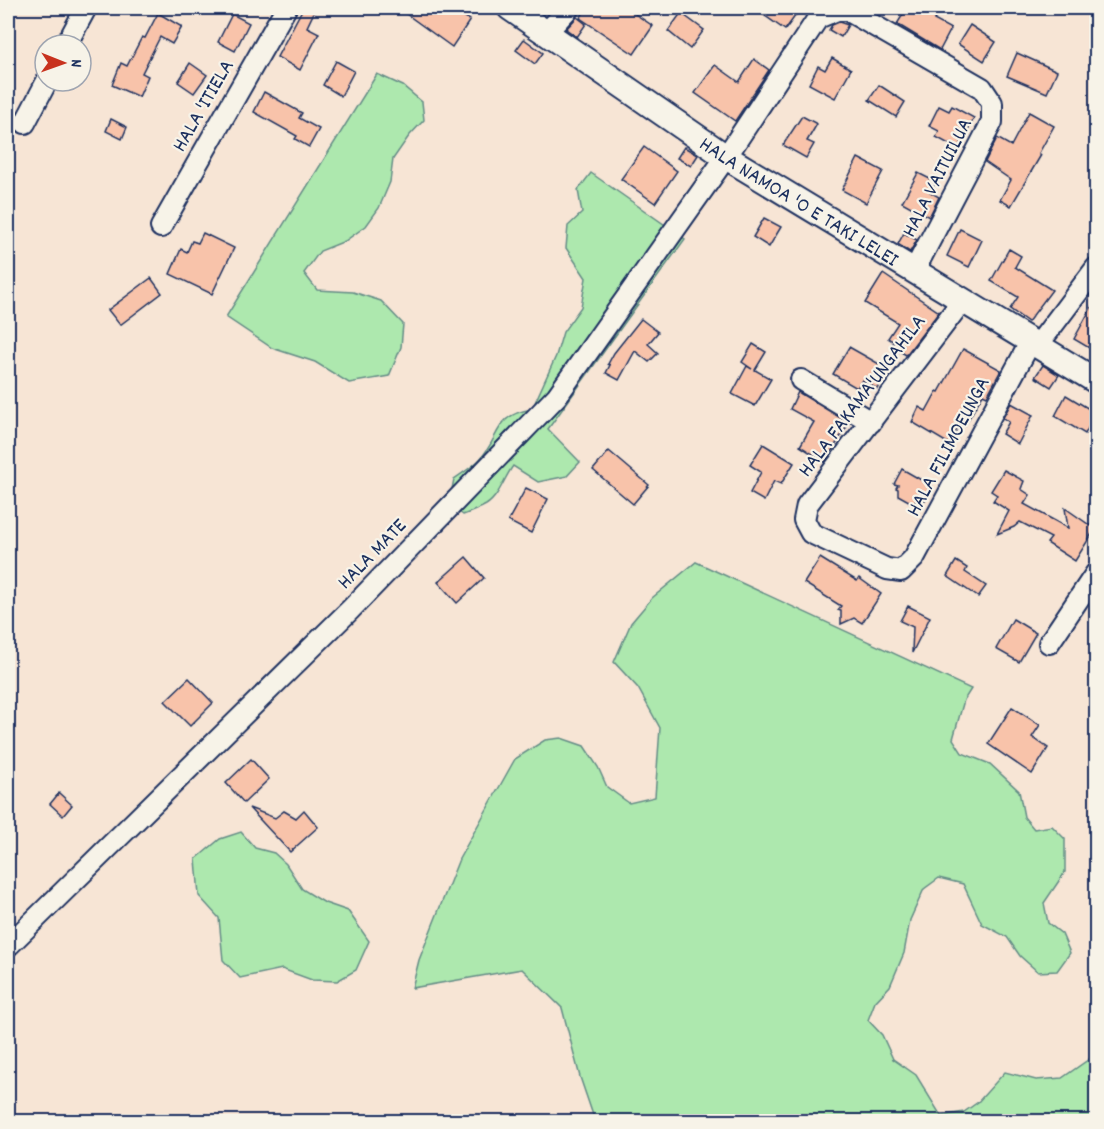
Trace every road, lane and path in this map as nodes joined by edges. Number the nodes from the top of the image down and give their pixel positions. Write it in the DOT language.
graph roads {
  1 [pos="86,8"];
  2 [pos="286,8"];
  3 [pos="510,8"];
  4 [pos="569,8"];
  5 [pos="837,8"];
  6 [pos="547,32"];
  7 [pos="72,33"];
  8 [pos="41,93"];
  9 [pos="25,123"];
  10 [pos="726,157"];
  11 [pos="161,227"];
  12 [pos="1096,268"];
  13 [pos="914,272"];
  14 [pos="962,301"];
  15 [pos="1035,343"];
  16 [pos="801,380"];
  17 [pos="1096,381"];
  18 [pos="871,422"];
  19 [pos="804,520"];
  20 [pos="1096,573"];
  21 [pos="1049,643"];
  22 [pos="8,946"];
  1 -- 7 [label="street"];
  2 -- 11 [label="street, HALA 'ITIELA"];
  3 -- 6 [label="street, HALA NAMOA 'O E TAKI LELEI"];
  4 -- 6 [label="street"];
  5 -- 10 [label="street, HALA MATE"];
  5 -- 13 [label="street, HALA VAITUILUA"];
  6 -- 10 [label="street, HALA NAMOA 'O E TAKI LELEI"];
  8 -- 9 [label="street"];
  10 -- 13 [label="street, HALA NAMOA 'O E TAKI LELEI"];
  10 -- 22 [label="street, HALA MATE"];
  12 -- 15 [label="street, HALA FILIMOEUNGA"];
  13 -- 14 [label="street, HALA NAMOA 'O E TAKI LELEI"];
  14 -- 15 [label="street, HALA NAMOA 'O E TAKI LELEI"];
  14 -- 18 [label="street, HALA FAKAMA'UNGAHILA"];
  15 -- 17 [label="street, HALA NAMOA 'O E TAKI LELEI"];
  15 -- 19 [label="street, HALA FILIMOEUNGA"];
  16 -- 18 [label="street"];
  18 -- 19 [label="street, HALA FAKAMA'UNGAHILA"];
  20 -- 21 [label="street"];
}
